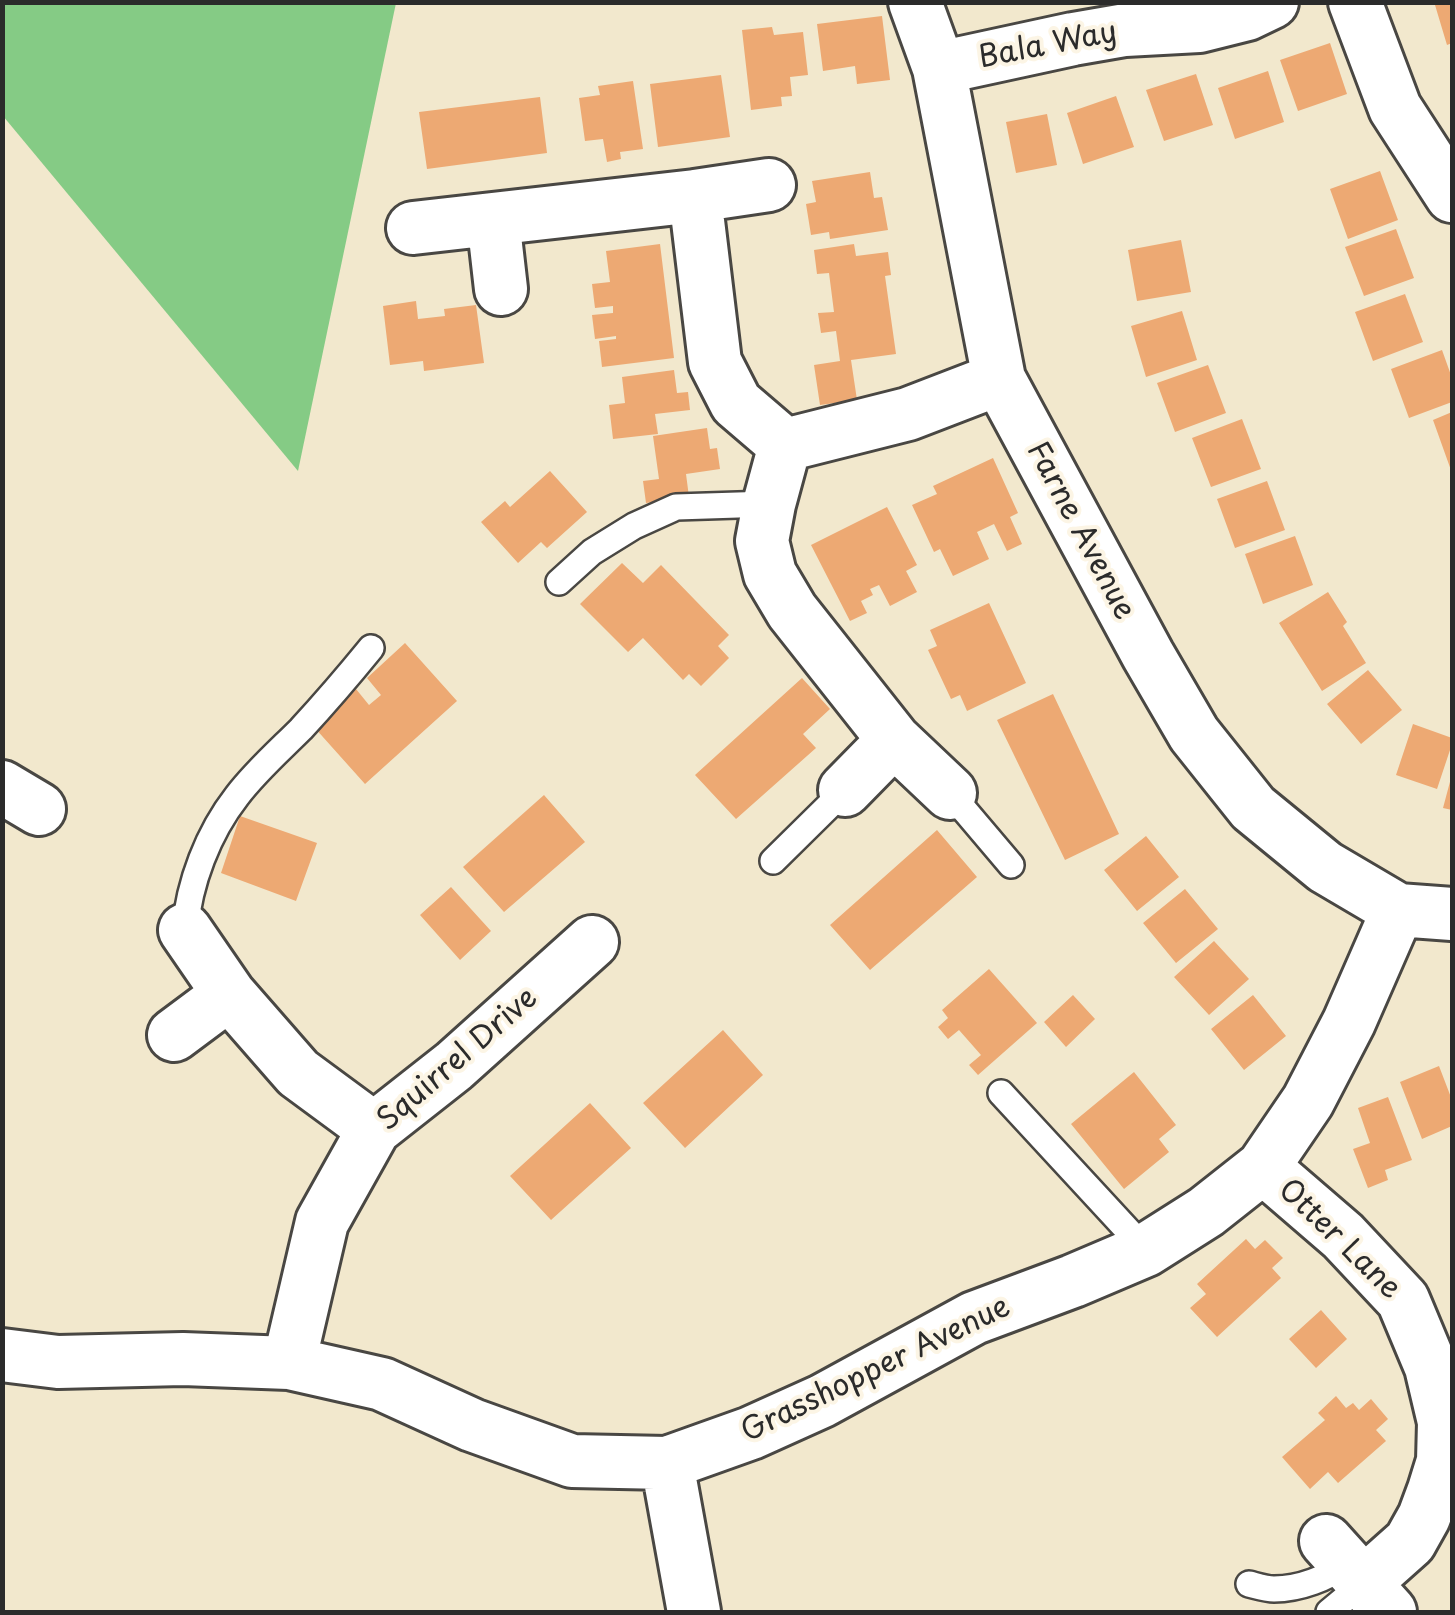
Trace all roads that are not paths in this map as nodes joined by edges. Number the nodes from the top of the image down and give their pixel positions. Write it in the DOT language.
graph roads {
  1 [pos="915,2"];
  2 [pos="1272,2"];
  3 [pos="1355,2"];
  4 [pos="940,68"];
  5 [pos="769,185"];
  6 [pos="695,196"];
  7 [pos="1452,196"];
  8 [pos="494,219"];
  9 [pos="412,228"];
  10 [pos="501,288"];
  11 [pos="999,379"];
  12 [pos="785,445"];
  13 [pos="768,504"];
  14 [pos="559,582"];
  15 [pos="371,648"];
  16 [pos="894,740"];
  17 [pos="845,790"];
  18 [pos="950,793"];
  19 [pos="773,861"];
  20 [pos="1012,865"];
  21 [pos="1398,910"];
  22 [pos="1452,914"];
  23 [pos="185,930"];
  24 [pos="592,942"];
  25 [pos="229,994"];
  26 [pos="174,1035"];
  27 [pos="1001,1093"];
  28 [pos="374,1129"];
  29 [pos="1263,1168"];
  30 [pos="1146,1250"];
  31 [pos="2,1355"];
  32 [pos="289,1363"];
  33 [pos="667,1463"];
  34 [pos="1443,1493"];
  35 [pos="1351,1583"];
  36 [pos="1249,1584"];
  37 [pos="694,1612"];
  1 -- 4 [label="street, Farne Avenue"];
  2 -- 4 [label="street, Bala Way"];
  3 -- 7 [label="street"];
  4 -- 11 [label="street, Farne Avenue"];
  5 -- 6 [label="street"];
  6 -- 8 [label="street"];
  6 -- 12 [label="street"];
  8 -- 9 [label="street"];
  8 -- 10 [label="street"];
  11 -- 12 [label="street"];
  11 -- 21 [label="street, Farne Avenue"];
  12 -- 13 [label="street"];
  13 -- 14 [label="lane"];
  13 -- 16 [label="street"];
  15 -- 23 [label="lane"];
  16 -- 17 [label="street"];
  16 -- 18 [label="street"];
  17 -- 19 [label="lane"];
  18 -- 20 [label="lane"];
  21 -- 22 [label="street, Farne Avenue"];
  21 -- 29 [label="street, Grasshopper Avenue"];
  23 -- 25 [label="street"];
  24 -- 28 [label="street, Squirrel Drive"];
  25 -- 26 [label="street"];
  25 -- 28 [label="street"];
  27 -- 30 [label="lane"];
  28 -- 32 [label="street, Squirrel Drive"];
  29 -- 30 [label="street, Grasshopper Avenue"];
  29 -- 34 [label="street, Otter Lane"];
  30 -- 33 [label="street, Grasshopper Avenue"];
  31 -- 32 [label="street, Grasshopper Avenue"];
  32 -- 33 [label="street, Grasshopper Avenue"];
  33 -- 37 [label="street"];
  34 -- 35 [label="street, Otter Lane"];
  35 -- 36 [label="lane"];
}
